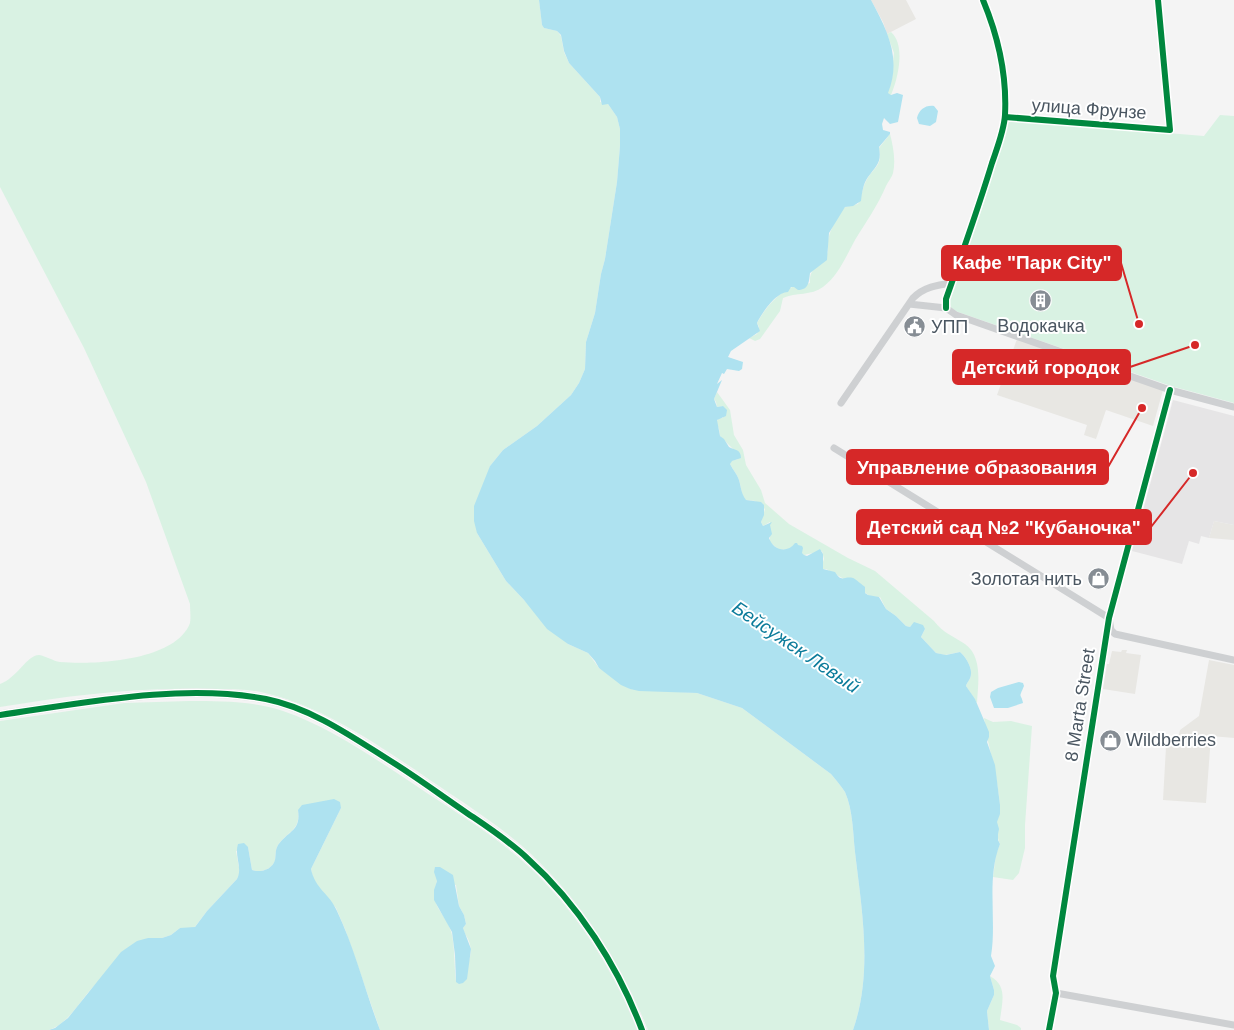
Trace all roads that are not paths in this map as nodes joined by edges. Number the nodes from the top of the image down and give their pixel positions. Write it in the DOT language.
graph roads {
  1 [pos="983,0"];
  2 [pos="1158,0"];
  3 [pos="1005,117"];
  4 [pos="952,283"];
  5 [pos="909,304"];
  6 [pos="946,308"];
  7 [pos="1170,390"];
  8 [pos="841,403"];
  9 [pos="1234,407"];
  10 [pos="834,448"];
  11 [pos="1108,618"];
  12 [pos="1234,660"];
  13 [pos="0,714"];
  14 [pos="1056,993"];
  15 [pos="1234,1025"];
  16 [pos="642,1030"];
  17 [pos="1049,1030"];
  1 -- 3 [label="street"];
  2 -- 3 [label="street, улица Фрунзе"];
  3 -- 4 [label="street"];
  4 -- 5 [label="street"];
  4 -- 6 [label="street"];
  5 -- 6 [label="street"];
  5 -- 8 [label="street"];
  6 -- 7 [label="street"];
  7 -- 9 [label="street"];
  7 -- 11 [label="street, 8 Marta Street"];
  10 -- 11 [label="street"];
  11 -- 12 [label="street"];
  11 -- 14 [label="street, 8 Marta Street"];
  13 -- 16 [label="street"];
  14 -- 15 [label="street"];
  14 -- 17 [label="street, 8 Marta Street"];
}
